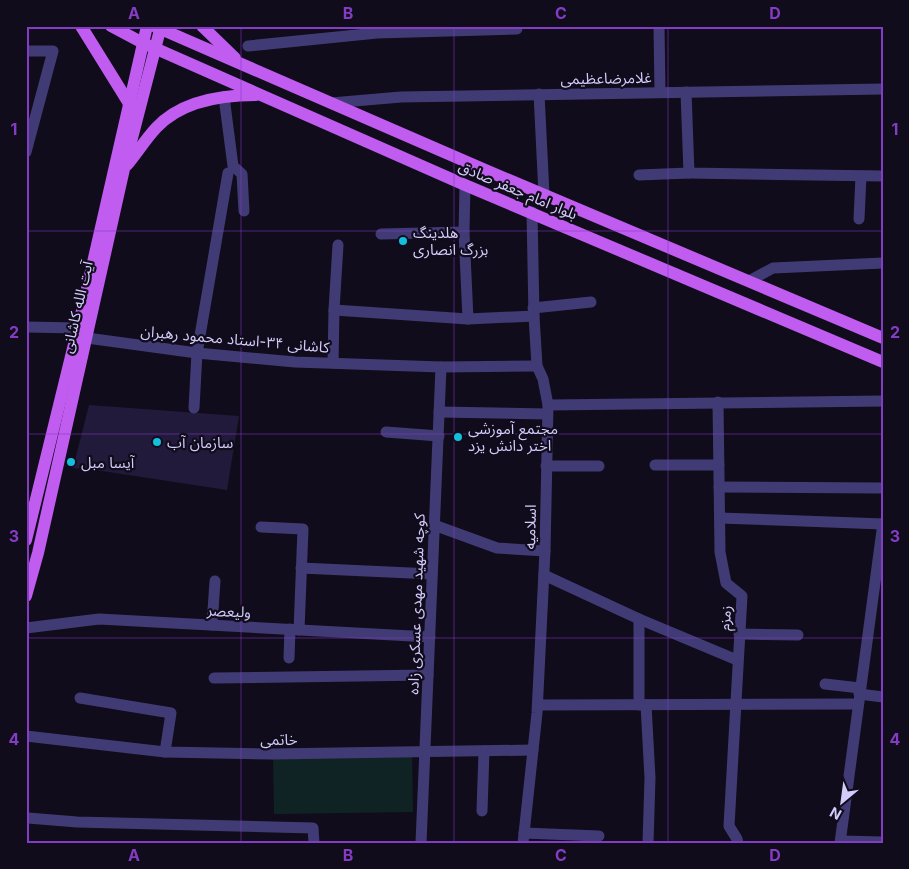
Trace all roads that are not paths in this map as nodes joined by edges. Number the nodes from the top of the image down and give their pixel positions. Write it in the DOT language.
graph roads {
  1 [pos="81,26"];
  2 [pos="110,26"];
  3 [pos="147,26"];
  4 [pos="202,26"];
  5 [pos="659,26"];
  6 [pos="158,27"];
  7 [pos="517,28"];
  8 [pos="377,30"];
  9 [pos="143,43"];
  10 [pos="248,46"];
  11 [pos="155,48"];
  12 [pos="26,51"];
  13 [pos="244,66"];
  14 [pos="883,89"];
  15 [pos="660,92"];
  16 [pos="686,92"];
  17 [pos="539,94"];
  18 [pos="263,95"];
  19 [pos="224,97"];
  20 [pos="331,104"];
  21 [pos="130,105"];
  22 [pos="26,152"];
  23 [pos="124,169"];
  24 [pos="228,173"];
  25 [pos="689,173"];
  26 [pos="639,174"];
  27 [pos="861,176"];
  28 [pos="883,176"];
  29 [pos="465,185"];
  30 [pos="544,194"];
  31 [pos="244,212"];
  32 [pos="532,212"];
  33 [pos="860,219"];
  34 [pos="464,232"];
  35 [pos="382,234"];
  36 [pos="338,245"];
  37 [pos="664,245"];
  38 [pos="697,259"];
  39 [pos="883,262"];
  40 [pos="662,268"];
  41 [pos="684,278"];
  42 [pos="749,282"];
  43 [pos="591,302"];
  44 [pos="334,310"];
  45 [pos="533,312"];
  46 [pos="468,319"];
  47 [pos="26,327"];
  48 [pos="78,328"];
  49 [pos="87,338"];
  50 [pos="883,338"];
  51 [pos="197,353"];
  52 [pos="883,362"];
  53 [pos="333,363"];
  54 [pos="537,366"];
  55 [pos="441,367"];
  56 [pos="883,401"];
  57 [pos="718,402"];
  58 [pos="194,408"];
  59 [pos="547,409"];
  60 [pos="440,412"];
  61 [pos="386,432"];
  62 [pos="439,436"];
  63 [pos="655,465"];
  64 [pos="719,465"];
  65 [pos="546,466"];
  66 [pos="599,466"];
  67 [pos="719,487"];
  68 [pos="883,488"];
  69 [pos="720,518"];
  70 [pos="883,524"];
  71 [pos="434,525"];
  72 [pos="260,527"];
  73 [pos="26,540"];
  74 [pos="545,551"];
  75 [pos="32,552"];
  76 [pos="301,568"];
  77 [pos="432,574"];
  78 [pos="544,576"];
  79 [pos="215,580"];
  80 [pos="26,596"];
  81 [pos="639,619"];
  82 [pos="212,625"];
  83 [pos="26,628"];
  84 [pos="294,630"];
  85 [pos="739,634"];
  86 [pos="798,635"];
  87 [pos="430,637"];
  88 [pos="289,658"];
  89 [pos="737,660"];
  90 [pos="428,676"];
  91 [pos="214,678"];
  92 [pos="824,684"];
  93 [pos="859,695"];
  94 [pos="883,697"];
  95 [pos="80,698"];
  96 [pos="736,704"];
  97 [pos="538,705"];
  98 [pos="642,705"];
  99 [pos="26,736"];
  100 [pos="533,750"];
  101 [pos="484,751"];
  102 [pos="166,752"];
  103 [pos="426,752"];
  104 [pos="482,811"];
  105 [pos="28,818"];
  106 [pos="599,836"];
  107 [pos="523,838"];
  108 [pos="840,842"];
  109 [pos="883,842"];
  110 [pos="314,843"];
  111 [pos="421,843"];
  112 [pos="648,843"];
  113 [pos="738,843"];
  1 -- 21 [label="main road"];
  2 -- 9 [label="main road, بلوار امام جعفر صادق"];
  3 -- 9 [label="main road, آیت الله کاشانی"];
  4 -- 13 [label="main road"];
  5 -- 15 [label="street"];
  6 -- 11 [label="main road, آیت الله کاشانی"];
  6 -- 13 [label="main road, بلوار امام جعفر صادق"];
  7 -- 8 [label="street"];
  8 -- 10 [label="street"];
  9 -- 11 [label="main road, بلوار امام جعفر صادق"];
  9 -- 21 [label="main road, آیت الله کاشانی"];
  11 -- 18 [label="main road, بلوار امام جعفر صادق"];
  11 -- 23 [label="main road, آیت الله کاشانی"];
  12 -- 22 [label="street"];
  13 -- 20 [label="main road, بلوار امام جعفر صادق"];
  14 -- 16 [label="street, غلامرضاعظیمی"];
  15 -- 16 [label="street, غلامرضاعظیمی"];
  15 -- 17 [label="street, غلامرضاعظیمی"];
  16 -- 25 [label="street"];
  17 -- 20 [label="street, غلامرضاعظیمی"];
  17 -- 30 [label="street"];
  18 -- 19 [label="main road"];
  18 -- 29 [label="main road, بلوار امام جعفر صادق"];
  19 -- 23 [label="main road"];
  19 -- 31 [label="street"];
  20 -- 30 [label="main road, بلوار امام جعفر صادق"];
  21 -- 48 [label="main road, آیت الله کاشانی"];
  23 -- 49 [label="main road, آیت الله کاشانی"];
  24 -- 51 [label="street"];
  25 -- 26 [label="street"];
  25 -- 27 [label="street"];
  27 -- 28 [label="street"];
  27 -- 33 [label="street"];
  29 -- 32 [label="main road, بلوار امام جعفر صادق"];
  29 -- 34 [label="street"];
  30 -- 37 [label="main road, بلوار امام جعفر صادق"];
  32 -- 40 [label="main road, بلوار امام جعفر صادق"];
  32 -- 45 [label="street, اسلامیه"];
  34 -- 35 [label="street"];
  34 -- 46 [label="street"];
  36 -- 44 [label="street"];
  37 -- 38 [label="main road, بلوار امام جعفر صادق"];
  37 -- 40 [label="main road"];
  38 -- 41 [label="main road"];
  38 -- 42 [label="main road, بلوار امام جعفر صادق"];
  39 -- 42 [label="street"];
  40 -- 41 [label="main road, بلوار امام جعفر صادق"];
  41 -- 52 [label="main road, بلوار امام جعفر صادق"];
  42 -- 50 [label="main road, بلوار امام جعفر صادق"];
  43 -- 45 [label="street"];
  44 -- 46 [label="street"];
  44 -- 53 [label="street"];
  45 -- 46 [label="street"];
  45 -- 54 [label="street, اسلامیه"];
  47 -- 48 [label="street"];
  48 -- 73 [label="main road, آیت الله کاشانی"];
  49 -- 51 [label="street, کاشانی ۳۴-استاد محمود رهبران"];
  49 -- 75 [label="main road, آیت الله کاشانی"];
  51 -- 53 [label="street, کاشانی ۳۴-استاد محمود رهبران"];
  51 -- 58 [label="street"];
  53 -- 55 [label="street, کاشانی ۳۴-استاد محمود رهبران"];
  54 -- 55 [label="street, کاشانی ۳۴-استاد محمود رهبران"];
  54 -- 59 [label="street, اسلامیه"];
  55 -- 60 [label="street, کوچه شهید مهدی عسکری زاده"];
  56 -- 57 [label="street"];
  57 -- 59 [label="street"];
  57 -- 64 [label="street, زمزم"];
  59 -- 60 [label="street"];
  59 -- 65 [label="street, اسلامیه"];
  60 -- 62 [label="street, کوچه شهید مهدی عسکری زاده"];
  61 -- 62 [label="street"];
  62 -- 71 [label="street, کوچه شهید مهدی عسکری زاده"];
  63 -- 64 [label="street"];
  64 -- 67 [label="street, زمزم"];
  65 -- 66 [label="street"];
  65 -- 74 [label="street, اسلامیه"];
  67 -- 68 [label="street"];
  67 -- 69 [label="street, زمزم"];
  69 -- 70 [label="street"];
  69 -- 85 [label="street, زمزم"];
  70 -- 93 [label="street"];
  71 -- 74 [label="street"];
  71 -- 77 [label="street, کوچه شهید مهدی عسکری زاده"];
  72 -- 76 [label="street"];
  74 -- 78 [label="street, اسلامیه"];
  75 -- 80 [label="main road, آیت الله کاشانی"];
  76 -- 77 [label="street"];
  76 -- 84 [label="street"];
  77 -- 87 [label="street, کوچه شهید مهدی عسکری زاده"];
  78 -- 81 [label="street"];
  78 -- 97 [label="street, اسلامیه"];
  79 -- 82 [label="street"];
  81 -- 89 [label="street"];
  81 -- 98 [label="street"];
  82 -- 83 [label="street, ولیعصر"];
  82 -- 84 [label="street, ولیعصر"];
  84 -- 87 [label="street, ولیعصر"];
  84 -- 88 [label="street"];
  85 -- 86 [label="street"];
  85 -- 89 [label="street, زمزم"];
  87 -- 90 [label="street, کوچه شهید مهدی عسکری زاده"];
  89 -- 96 [label="street, زمزم"];
  90 -- 91 [label="street"];
  90 -- 103 [label="street, کوچه شهید مهدی عسکری زاده"];
  92 -- 93 [label="street"];
  93 -- 94 [label="street"];
  93 -- 96 [label="street"];
  93 -- 108 [label="street"];
  95 -- 102 [label="street"];
  96 -- 98 [label="street"];
  96 -- 113 [label="street, زمزم"];
  97 -- 98 [label="street"];
  97 -- 100 [label="street, اسلامیه"];
  98 -- 112 [label="street"];
  99 -- 102 [label="street, خاتمی"];
  100 -- 101 [label="street, خاتمی"];
  100 -- 107 [label="street, اسلامیه"];
  101 -- 103 [label="street, خاتمی"];
  101 -- 104 [label="street"];
  102 -- 103 [label="street, خاتمی"];
  103 -- 111 [label="street, کوچه شهید مهدی عسکری زاده"];
  105 -- 110 [label="street"];
  106 -- 107 [label="street"];
  108 -- 109 [label="street"];
}
